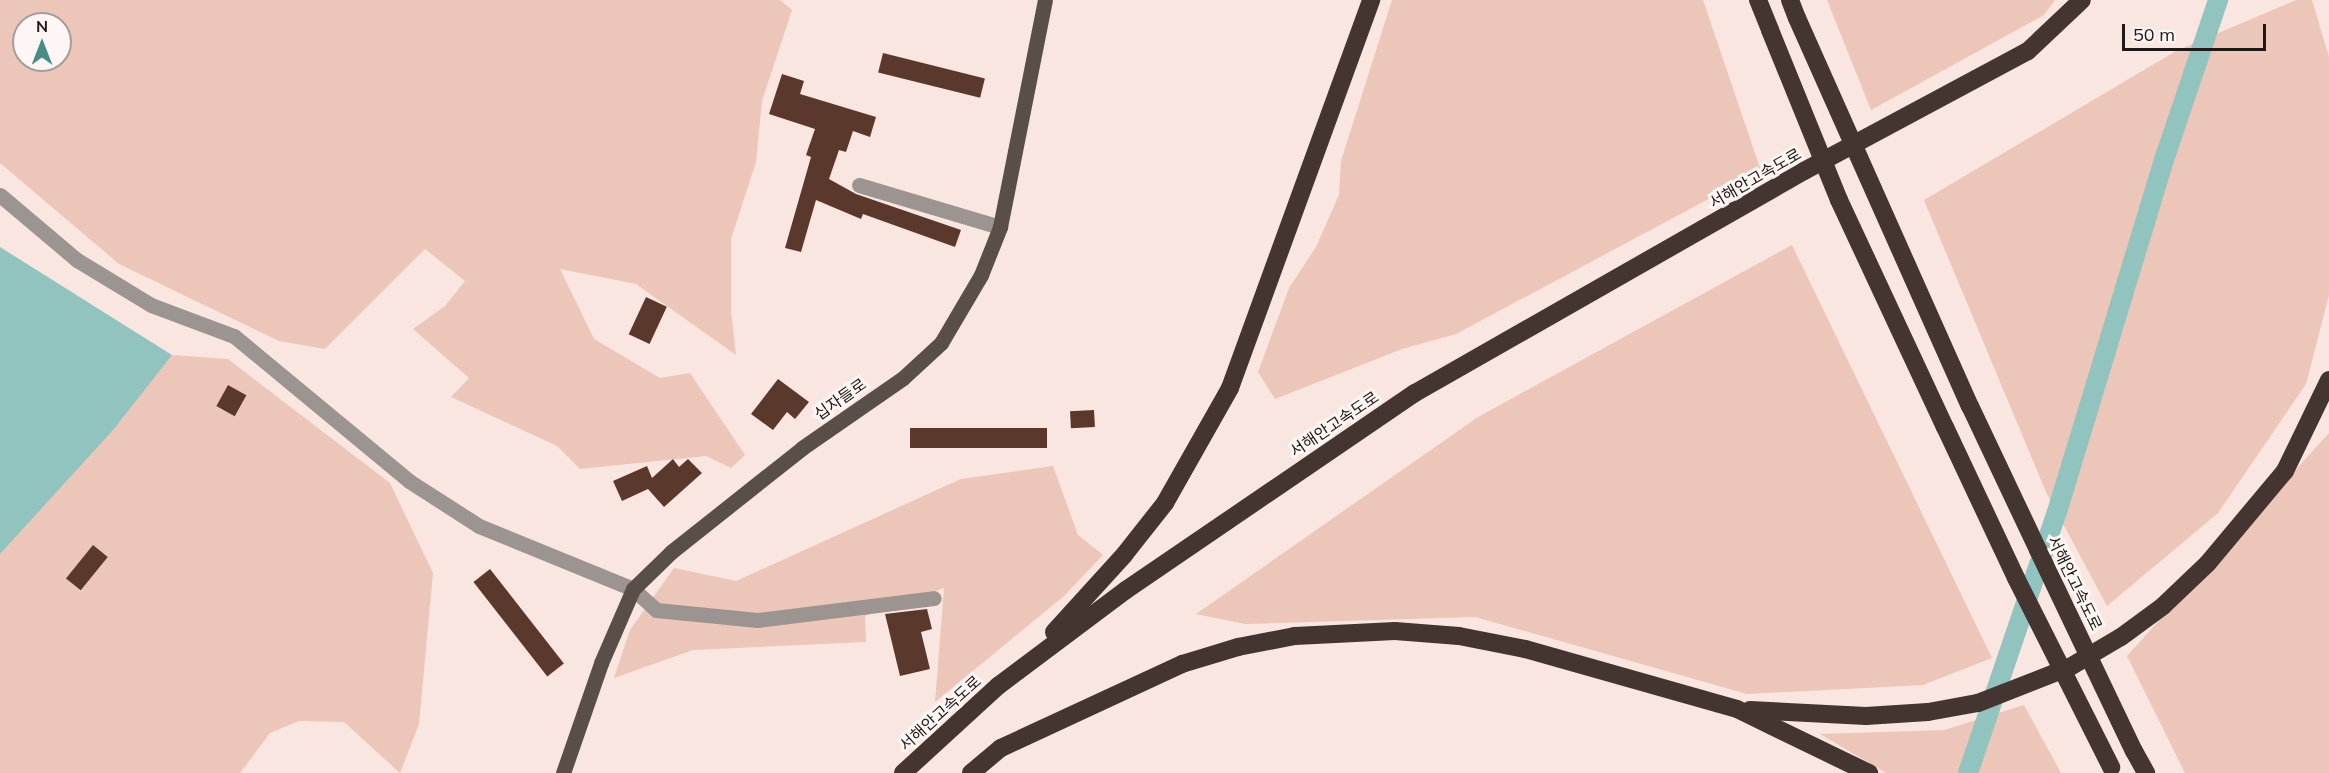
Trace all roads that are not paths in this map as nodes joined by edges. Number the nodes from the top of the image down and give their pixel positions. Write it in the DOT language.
graph roads {
  1 [pos="1045,0"];
  2 [pos="1371,0"];
  3 [pos="1758,0"];
  4 [pos="1790,0"];
  5 [pos="2082,0"];
  6 [pos="1796,9"];
  7 [pos="859,185"];
  8 [pos="0,195"];
  9 [pos="1000,227"];
  10 [pos="2329,380"];
  11 [pos="633,589"];
  12 [pos="934,598"];
  13 [pos="998,687"];
  14 [pos="1737,709"];
  15 [pos="565,770"];
  16 [pos="2112,770"];
  17 [pos="903,773"];
  18 [pos="971,773"];
  19 [pos="1869,773"];
  20 [pos="2146,773"];
  1 -- 9 [label="main road, 십자들로"];
  2 -- 13 [label="highway"];
  3 -- 16 [label="highway, 서해안고속도로, bridge"];
  4 -- 6 [label="highway, 서해안고속도로"];
  5 -- 13 [label="highway, 서해안고속도로"];
  6 -- 20 [label="highway, 서해안고속도로, bridge"];
  7 -- 9 [label="street"];
  8 -- 11 [label="street"];
  9 -- 11 [label="main road, 십자들로"];
  10 -- 14 [label="highway"];
  11 -- 12 [label="street"];
  11 -- 15 [label="main road, 십자들로"];
  13 -- 17 [label="highway, 서해안고속도로"];
  14 -- 18 [label="highway"];
  14 -- 19 [label="highway"];
}
